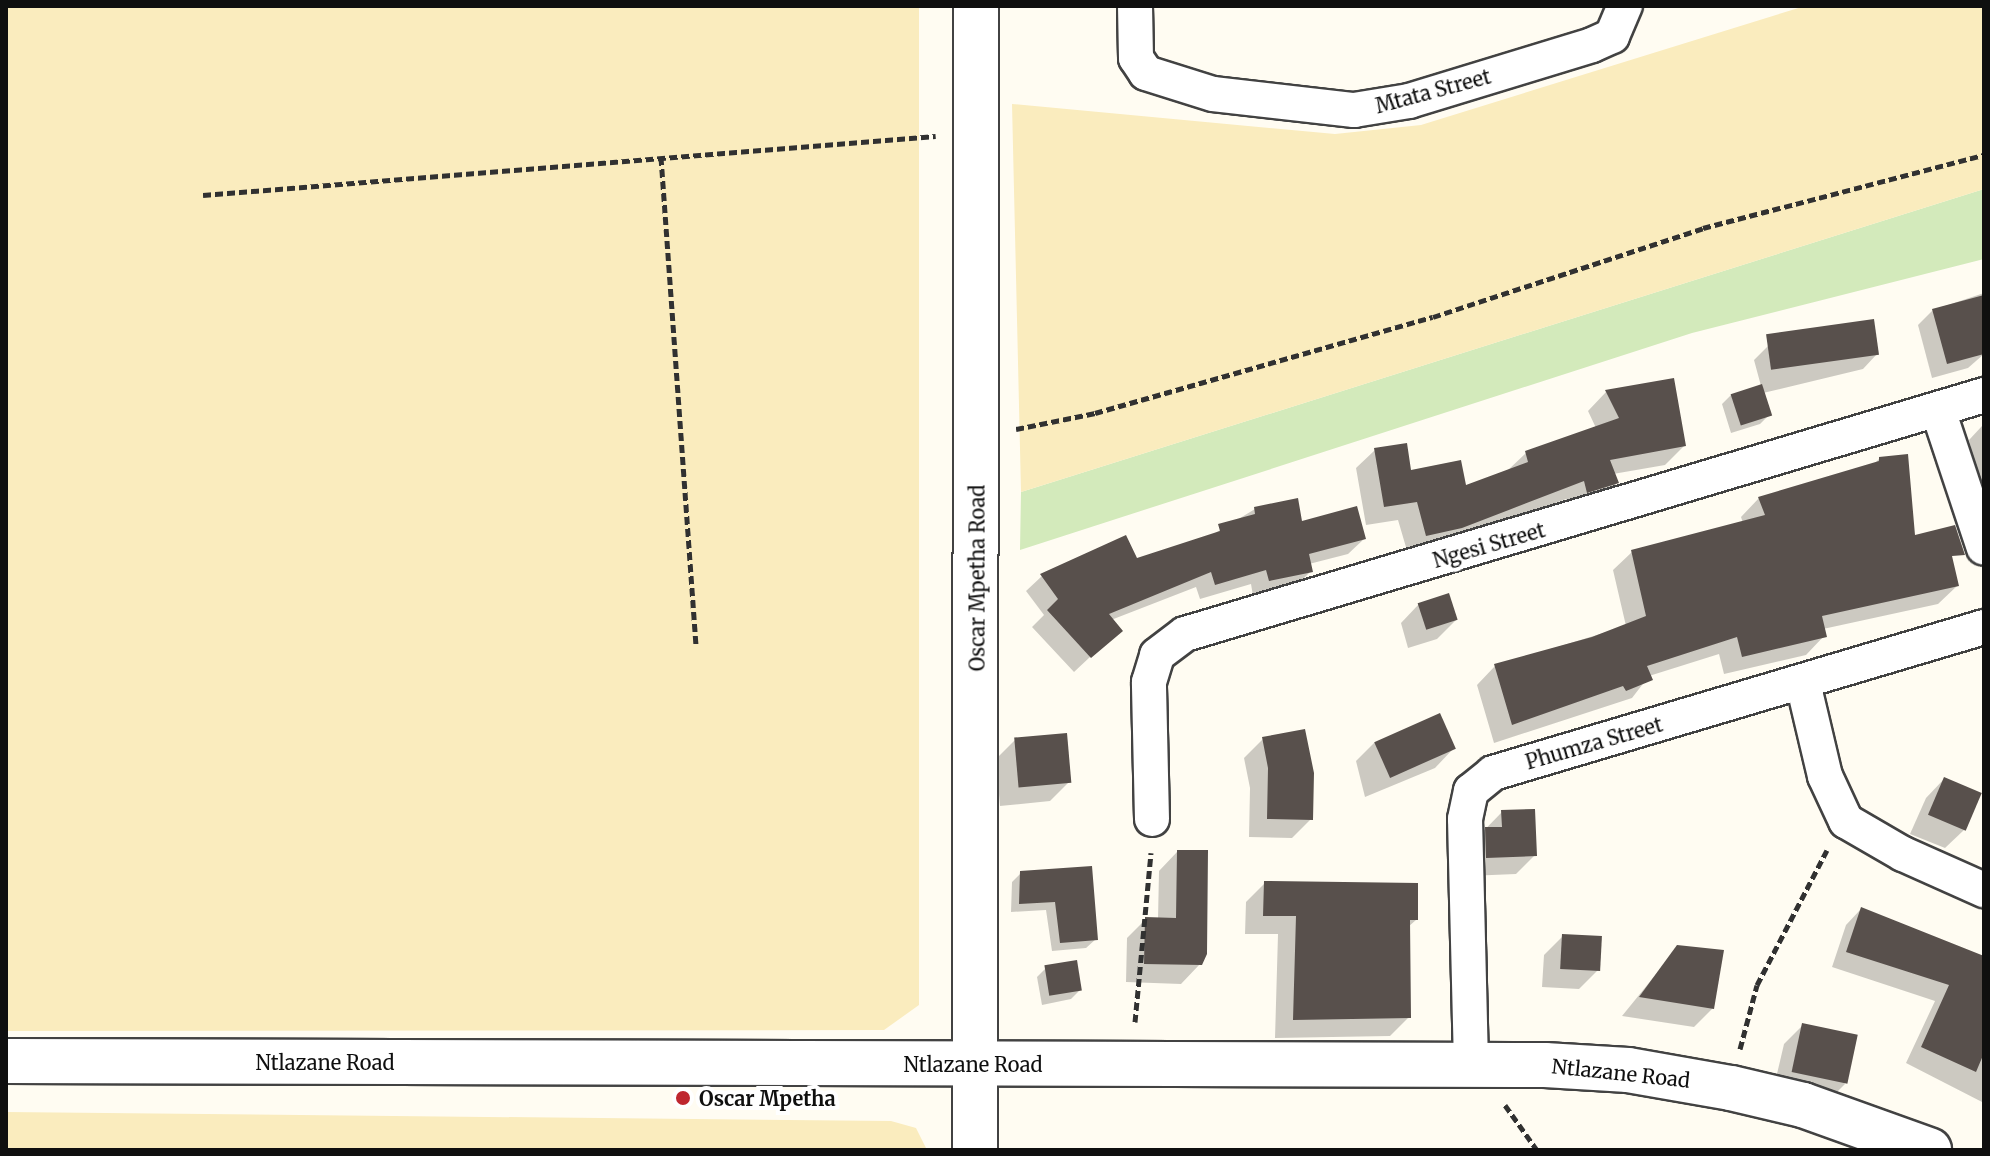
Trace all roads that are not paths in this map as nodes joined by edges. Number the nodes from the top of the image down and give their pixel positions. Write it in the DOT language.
graph roads {
  1 [pos="976,6"];
  2 [pos="1135,6"];
  3 [pos="1625,6"];
  4 [pos="1984,395"];
  5 [pos="1938,410"];
  6 [pos="1984,548"];
  7 [pos="1984,627"];
  8 [pos="1803,683"];
  9 [pos="1152,819"];
  10 [pos="1984,890"];
  11 [pos="6,1061"];
  12 [pos="975,1065"];
  13 [pos="1485,1080"];
  14 [pos="975,1150"];
  15 [pos="1929,1150"];
  1 -- 12 [label="street, Oscar Mpetha Road"];
  2 -- 3 [label="street, Mtata Street"];
  4 -- 5 [label="street, Ngesi Street"];
  5 -- 6 [label="street"];
  5 -- 9 [label="street, Ngesi Street"];
  7 -- 8 [label="street, Phumza Street"];
  8 -- 10 [label="street"];
  8 -- 13 [label="street, Phumza Street"];
  11 -- 12 [label="street, Ntlazane Road"];
  12 -- 13 [label="street, Ntlazane Road"];
  12 -- 14 [label="street, Oscar Mpetha Road"];
  13 -- 15 [label="street, Ntlazane Road"];
}
